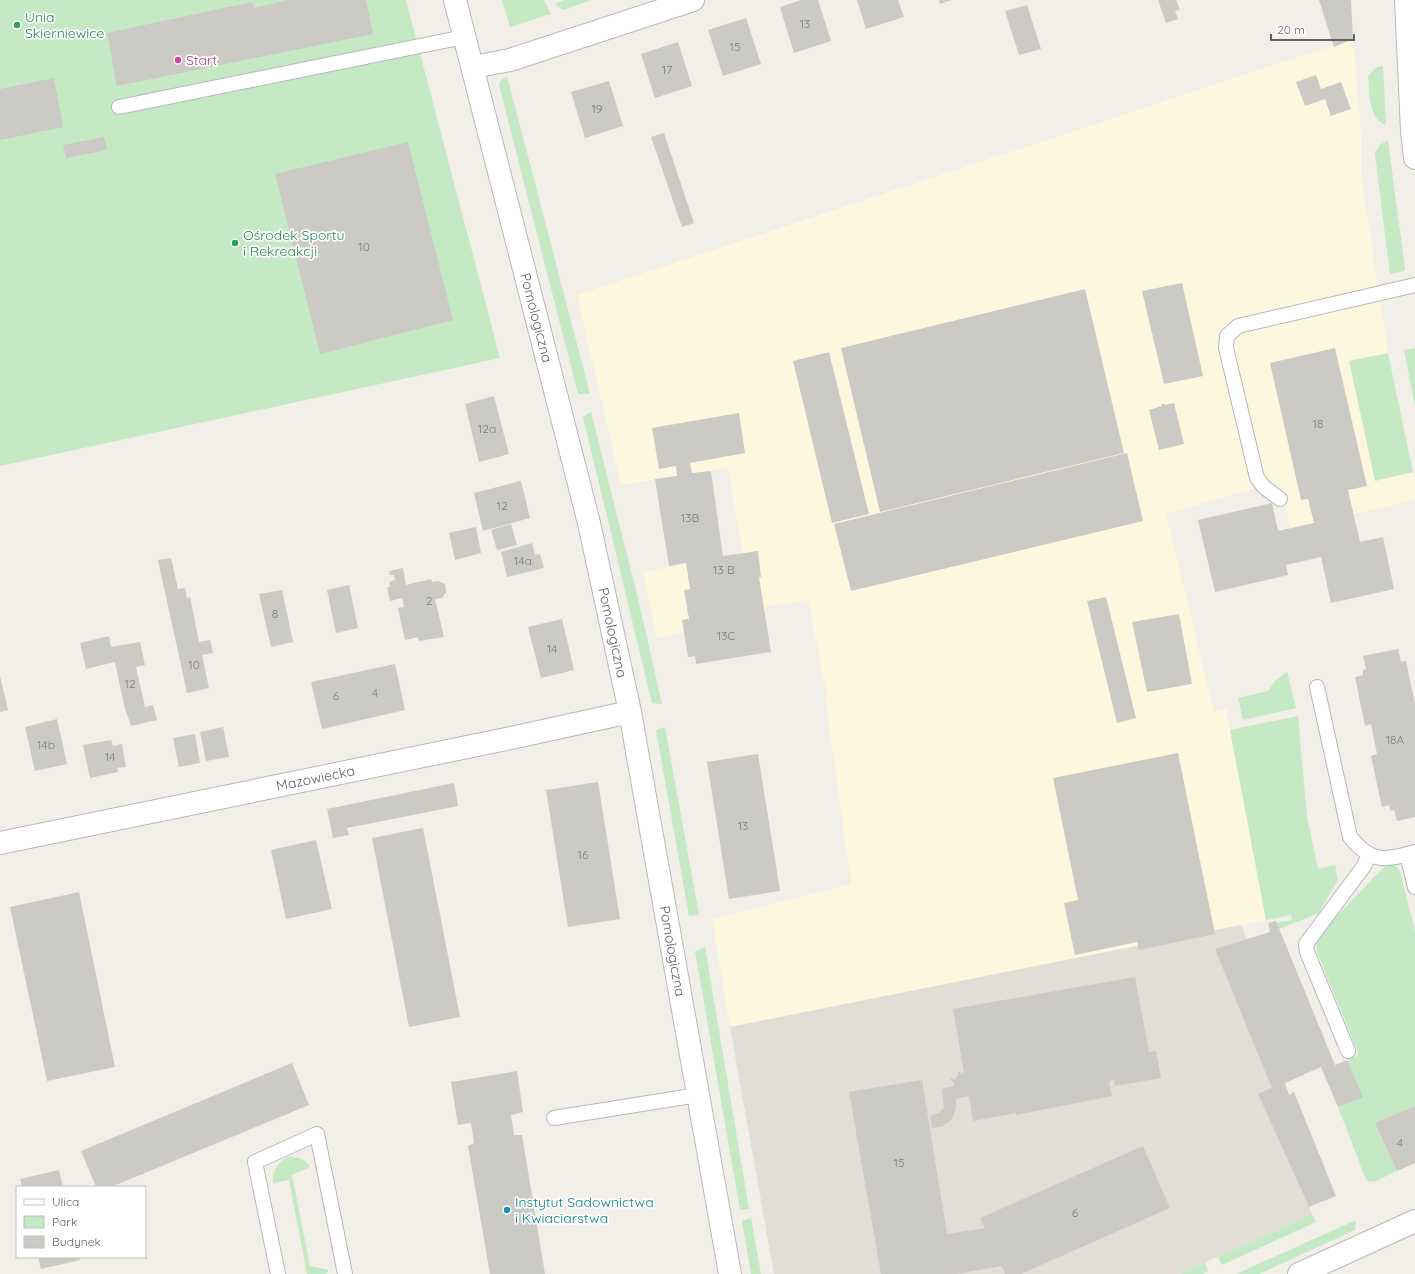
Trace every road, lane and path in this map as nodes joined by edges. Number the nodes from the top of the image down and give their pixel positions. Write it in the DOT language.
graph roads {
  1 [pos="455,0"];
  2 [pos="693,0"];
  3 [pos="1406,0"];
  4 [pos="464,37"];
  5 [pos="473,67"];
  6 [pos="119,107"];
  7 [pos="1415,158"];
  8 [pos="1415,285"];
  9 [pos="1280,500"];
  10 [pos="1317,687"];
  11 [pos="630,712"];
  12 [pos="0,843"];
  13 [pos="1411,853"];
  14 [pos="1369,854"];
  15 [pos="1415,887"];
  16 [pos="1348,1051"];
  17 [pos="698,1095"];
  18 [pos="554,1118"];
  19 [pos="1415,1221"];
  20 [pos="278,1274"];
  21 [pos="345,1274"];
  22 [pos="730,1274"];
  23 [pos="1299,1274"];
  1 -- 4 [label="street, Pomologiczna"];
  2 -- 5 [label="street"];
  3 -- 7 [label="street"];
  4 -- 5 [label="street, Pomologiczna"];
  4 -- 6 [label="lane"];
  5 -- 11 [label="street, Pomologiczna"];
  8 -- 9 [label="lane"];
  10 -- 14 [label="lane"];
  11 -- 12 [label="street, Mazowiecka"];
  11 -- 17 [label="street, Pomologiczna"];
  13 -- 14 [label="lane"];
  13 -- 15 [label="lane"];
  14 -- 16 [label="lane"];
  17 -- 18 [label="lane"];
  17 -- 22 [label="street, Pomologiczna"];
  19 -- 23 [label="street"];
  20 -- 21 [label="lane"];
}
